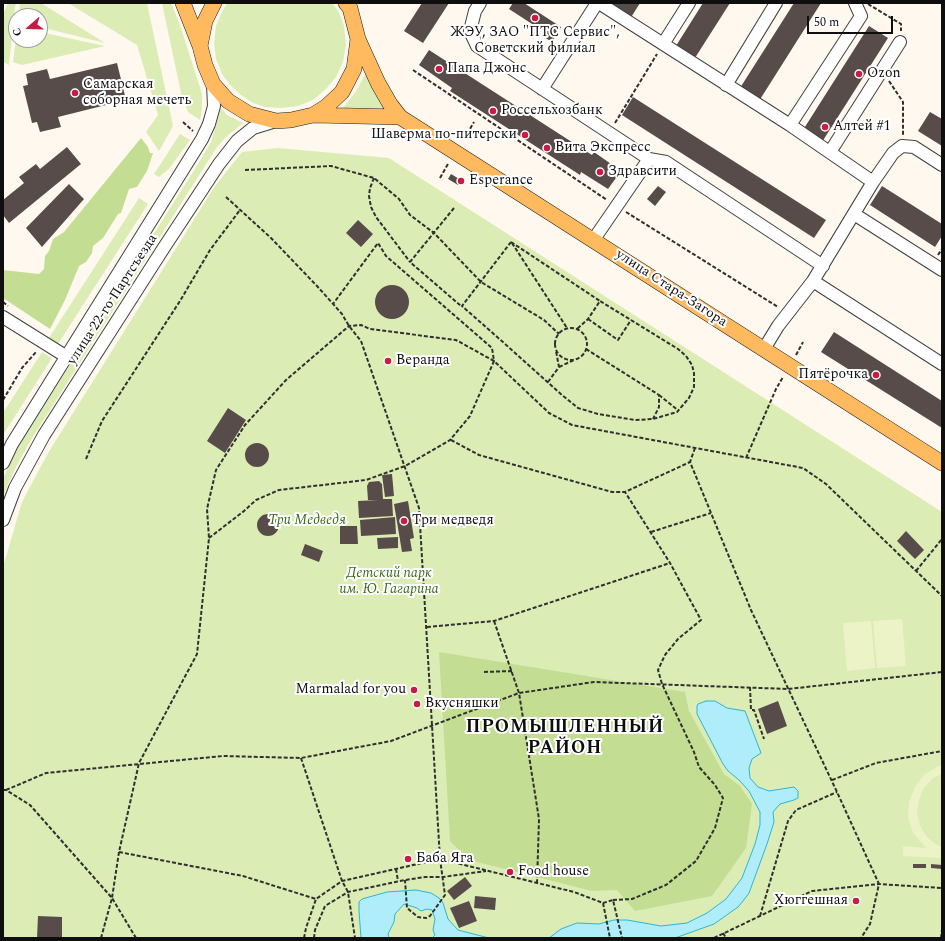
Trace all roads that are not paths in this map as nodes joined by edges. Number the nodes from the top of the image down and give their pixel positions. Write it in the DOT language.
graph roads {
  1 [pos="183,3"];
  2 [pos="214,3"];
  3 [pos="480,3"];
  4 [pos="598,3"];
  5 [pos="689,3"];
  6 [pos="776,3"];
  7 [pos="855,3"];
  8 [pos="349,5"];
  9 [pos="358,39"];
  10 [pos="900,42"];
  11 [pos="663,44"];
  12 [pos="200,46"];
  13 [pos="213,84"];
  14 [pos="726,84"];
  15 [pos="542,90"];
  16 [pos="313,114"];
  17 [pos="400,117"];
  18 [pos="276,120"];
  19 [pos="790,125"];
  20 [pos="830,152"];
  21 [pos="649,159"];
  22 [pos="942,165"];
  23 [pos="873,182"];
  24 [pos="854,214"];
  25 [pos="594,240"];
  26 [pos="823,266"];
  27 [pos="942,270"];
  28 [pos="813,281"];
  29 [pos="3,317"];
  30 [pos="764,349"];
  31 [pos="67,357"];
  32 [pos="942,364"];
  33 [pos="3,463"];
  34 [pos="942,463"];
  35 [pos="3,520"];
  1 -- 12 [label="main road"];
  2 -- 12 [label="main road"];
  3 -- 15 [label="street"];
  4 -- 11 [label="street"];
  4 -- 15 [label="street"];
  5 -- 11 [label="street"];
  6 -- 14 [label="street"];
  7 -- 19 [label="street"];
  8 -- 9 [label="main road"];
  9 -- 16 [label="main road"];
  9 -- 17 [label="main road, улица Стара-Загора"];
  10 -- 20 [label="street"];
  11 -- 14 [label="street"];
  12 -- 13 [label="main road"];
  13 -- 18 [label="main road"];
  13 -- 31 [label="street, улица 22-го Партсъезда"];
  14 -- 19 [label="street"];
  15 -- 21 [label="street"];
  16 -- 17 [label="main road"];
  16 -- 18 [label="main road"];
  17 -- 25 [label="main road, улица Стара-Загора"];
  18 -- 35 [label="street, улица 22-го Партсъезда"];
  19 -- 20 [label="street"];
  20 -- 23 [label="street"];
  21 -- 25 [label="street"];
  21 -- 26 [label="street"];
  22 -- 23 [label="street"];
  23 -- 24 [label="street"];
  24 -- 26 [label="street"];
  24 -- 27 [label="street"];
  25 -- 30 [label="main road, улица Стара-Загора"];
  26 -- 28 [label="street"];
  28 -- 30 [label="street"];
  28 -- 32 [label="street"];
  29 -- 31 [label="street"];
  30 -- 34 [label="main road, улица Стара-Загора"];
  31 -- 33 [label="street, улица 22-го Партсъезда"];
}
